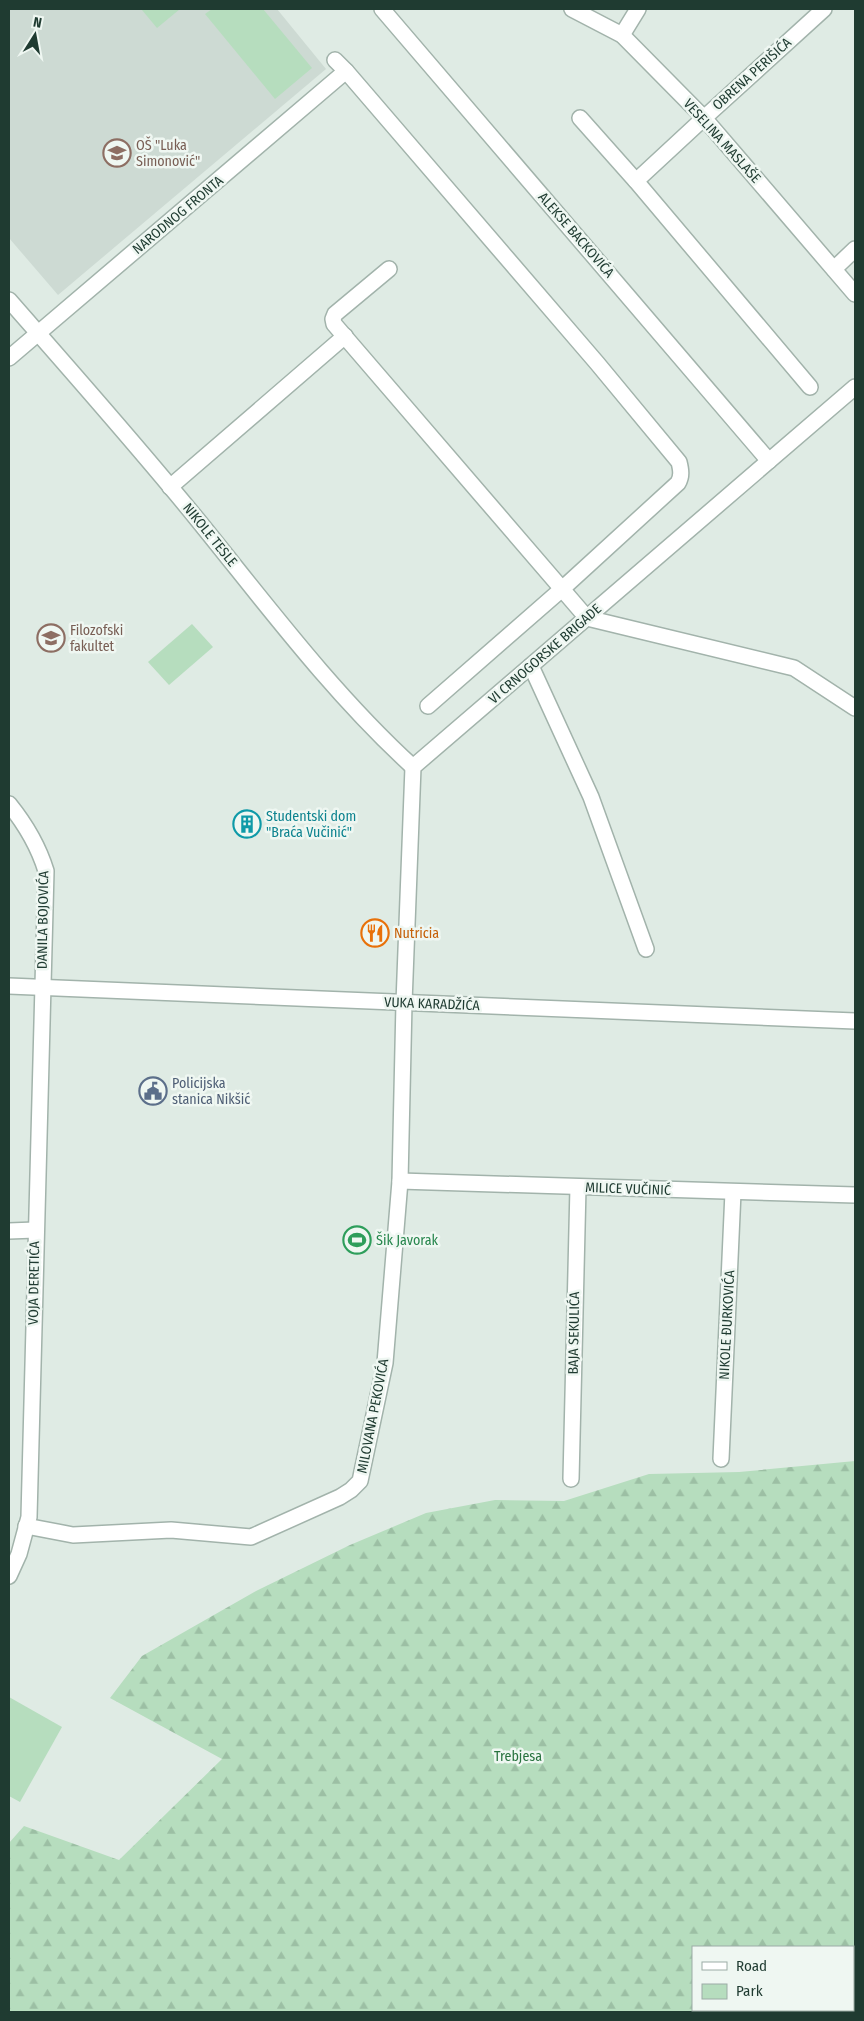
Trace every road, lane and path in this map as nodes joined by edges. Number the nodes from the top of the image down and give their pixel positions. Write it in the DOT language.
graph roads {
  1 [pos="382,9"];
  2 [pos="572,9"];
  3 [pos="638,9"];
  4 [pos="824,9"];
  5 [pos="622,35"];
  6 [pos="334,60"];
  7 [pos="346,71"];
  8 [pos="580,118"];
  9 [pos="704,118"];
  10 [pos="636,181"];
  11 [pos="855,249"];
  12 [pos="389,269"];
  13 [pos="834,269"];
  14 [pos="855,294"];
  15 [pos="9,300"];
  16 [pos="38,334"];
  17 [pos="345,336"];
  18 [pos="9,358"];
  19 [pos="810,387"];
  20 [pos="855,387"];
  21 [pos="770,461"];
  22 [pos="170,487"];
  23 [pos="562,589"];
  24 [pos="587,618"];
  25 [pos="531,666"];
  26 [pos="428,706"];
  27 [pos="855,708"];
  28 [pos="413,767"];
  29 [pos="9,804"];
  30 [pos="646,949"];
  31 [pos="9,986"];
  32 [pos="41,987"];
  33 [pos="404,1003"];
  34 [pos="855,1021"];
  35 [pos="400,1181"];
  36 [pos="578,1187"];
  37 [pos="733,1192"];
  38 [pos="855,1195"];
  39 [pos="35,1230"];
  40 [pos="9,1231"];
  41 [pos="721,1459"];
  42 [pos="571,1479"];
  43 [pos="26,1526"];
  44 [pos="9,1576"];
  1 -- 21 [label="street, ALEKSE BACKOVIĆA"];
  2 -- 5 [label="street, VESELINA MASLAŠE"];
  3 -- 5 [label="street"];
  4 -- 9 [label="street, OBRENA PERIŠIĆA"];
  5 -- 9 [label="street, VESELINA MASLAŠE"];
  6 -- 7 [label="street"];
  7 -- 16 [label="street, NARODNOG FRONTA"];
  7 -- 23 [label="street"];
  8 -- 10 [label="street"];
  9 -- 10 [label="street, OBRENA PERIŠIĆA"];
  9 -- 13 [label="street, VESELINA MASLAŠE"];
  10 -- 19 [label="street"];
  11 -- 13 [label="street"];
  12 -- 17 [label="street"];
  13 -- 14 [label="street, VESELINA MASLAŠE"];
  15 -- 16 [label="street, NIKOLE TESLE"];
  16 -- 18 [label="street, NARODNOG FRONTA"];
  16 -- 22 [label="street, NIKOLE TESLE"];
  17 -- 22 [label="street"];
  17 -- 23 [label="street"];
  20 -- 21 [label="street, VI CRNOGORSKE BRIGADE"];
  21 -- 24 [label="street, VI CRNOGORSKE BRIGADE"];
  22 -- 28 [label="street, NIKOLE TESLE"];
  23 -- 24 [label="street"];
  23 -- 26 [label="street"];
  24 -- 25 [label="street, VI CRNOGORSKE BRIGADE"];
  24 -- 27 [label="street"];
  25 -- 28 [label="street, VI CRNOGORSKE BRIGADE"];
  25 -- 30 [label="street"];
  28 -- 33 [label="street"];
  29 -- 32 [label="street, DANILA BOJOVIĆA"];
  31 -- 32 [label="street, VUKA KARADŽIĆA"];
  32 -- 33 [label="street, VUKA KARADŽIĆA"];
  32 -- 39 [label="street, VOJA DERETIĆA"];
  33 -- 34 [label="street, VUKA KARADŽIĆA"];
  33 -- 35 [label="street, MILOVANA PEKOVIĆA"];
  35 -- 36 [label="street, MILICE VUČINIĆ"];
  35 -- 43 [label="street, MILOVANA PEKOVIĆA"];
  36 -- 37 [label="street, MILICE VUČINIĆ"];
  36 -- 42 [label="street, BAJA SEKULIĆA"];
  37 -- 38 [label="street, MILICE VUČINIĆ"];
  37 -- 41 [label="street, NIKOLE ĐURKOVIĆA"];
  39 -- 40 [label="street"];
  39 -- 43 [label="street, VOJA DERETIĆA"];
  43 -- 44 [label="street, VOJA DERETIĆA"];
}
